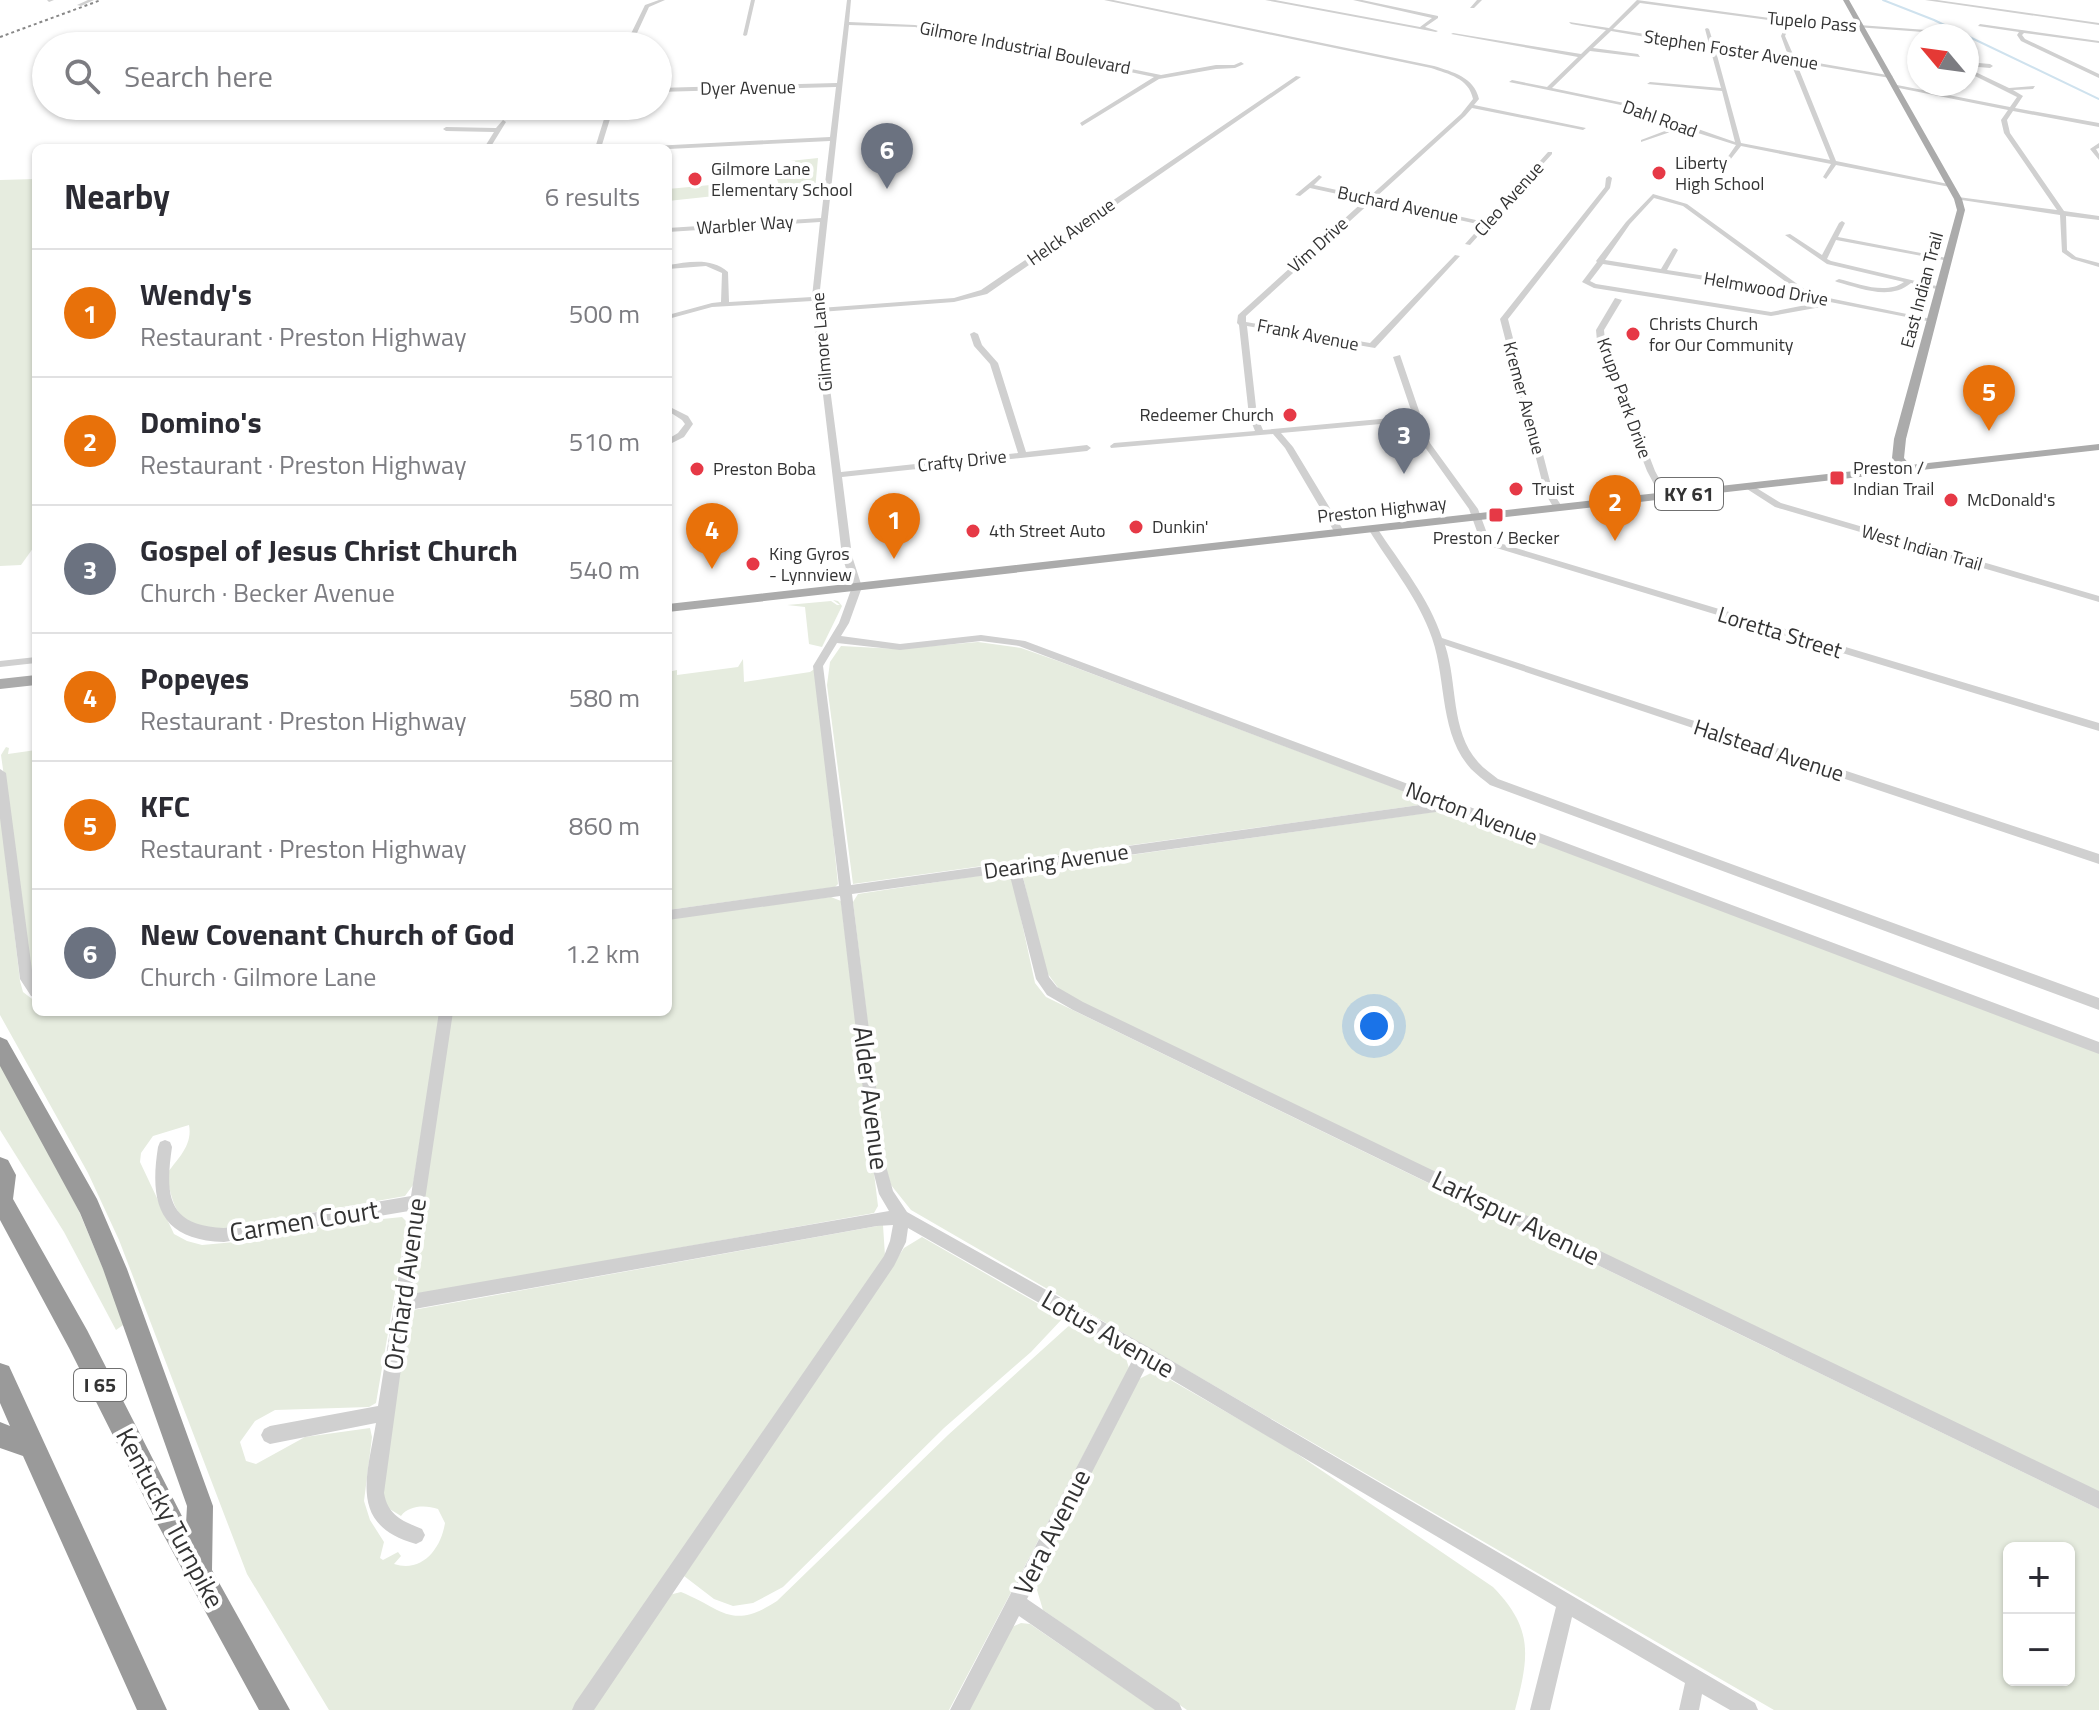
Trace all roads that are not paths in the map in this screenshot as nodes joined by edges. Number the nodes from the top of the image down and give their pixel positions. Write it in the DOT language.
graph roads {
  1 [pos="92,0"];
  2 [pos="125,0"];
  3 [pos="148,0"];
  4 [pos="334,0"];
  5 [pos="350,0"];
  6 [pos="663,0"];
  7 [pos="753,0"];
  8 [pos="849,0"];
  9 [pos="1106,0"];
  10 [pos="1267,0"];
  11 [pos="1355,0"];
  12 [pos="1480,0"];
  13 [pos="1846,0"];
  14 [pos="1927,0"];
  15 [pos="1639,1"];
  16 [pos="79,5"];
  17 [pos="1472,7"];
  18 [pos="1785,20"];
  19 [pos="846,23"];
  20 [pos="1571,23"];
  21 [pos="2099,24"];
  22 [pos="1980,25"];
  23 [pos="1861,26"];
  24 [pos="1421,28"];
  25 [pos="1608,29"];
  26 [pos="1707,29"];
  27 [pos="1436,31"];
  28 [pos="1907,31"];
  29 [pos="2023,31"];
  30 [pos="635,32"];
  31 [pos="1453,34"];
  32 [pos="745,35"];
  33 [pos="2099,42"];
  34 [pos="1711,46"];
  35 [pos="1589,49"];
  36 [pos="1581,56"];
  37 [pos="1638,56"];
  38 [pos="1793,60"];
  39 [pos="1241,64"];
  40 [pos="1979,65"];
  41 [pos="1990,66"];
  42 [pos="1979,75"];
  43 [pos="1890,76"];
  44 [pos="2099,76"];
  45 [pos="1159,77"];
  46 [pos="1298,77"];
  47 [pos="1512,82"];
  48 [pos="1650,84"];
  49 [pos="838,85"];
  50 [pos="2033,87"];
  51 [pos="1898,88"];
  52 [pos="1548,89"];
  53 [pos="2011,89"];
  54 [pos="672,90"];
  55 [pos="1723,90"];
  56 [pos="1472,106"];
  57 [pos="2012,109"];
  58 [pos="607,120"];
  59 [pos="503,122"];
  60 [pos="1082,124"];
  61 [pos="2099,126"];
  62 [pos="1680,127"];
  63 [pos="1583,128"];
  64 [pos="446,129"];
  65 [pos="498,130"];
  66 [pos="831,139"];
  67 [pos="1643,141"];
  68 [pos="489,144"];
  69 [pos="599,144"];
  70 [pos="1738,144"];
  71 [pos="2099,145"];
  72 [pos="672,147"];
  73 [pos="1550,153"];
  74 [pos="1730,158"];
  75 [pos="2099,158"];
  76 [pos="1834,163"];
  77 [pos="1319,177"];
  78 [pos="1826,177"];
  79 [pos="1609,178"];
  80 [pos="1950,185"];
  81 [pos="1310,186"];
  82 [pos="1298,195"];
  83 [pos="1370,199"];
  84 [pos="1958,199"];
  85 [pos="2061,213"];
  86 [pos="2099,218"];
  87 [pos="822,220"];
  88 [pos="1842,223"];
  89 [pos="1486,224"];
  90 [pos="672,230"];
  91 [pos="1788,235"];
  92 [pos="1834,238"];
  93 [pos="1468,244"];
  94 [pos="1675,250"];
  95 [pos="1457,256"];
  96 [pos="1949,259"];
  97 [pos="1823,260"];
  98 [pos="1599,261"];
  99 [pos="2099,265"];
  100 [pos="672,267"];
  101 [pos="1662,272"];
  102 [pos="1839,281"];
  103 [pos="1908,282"];
  104 [pos="1941,288"];
  105 [pos="1807,294"];
  106 [pos="815,299"];
  107 [pos="1823,299"];
  108 [pos="1618,300"];
  109 [pos="725,304"];
  110 [pos="816,310"];
  111 [pos="672,316"];
  112 [pos="1932,320"];
  113 [pos="1241,323"];
  114 [pos="974,334"];
  115 [pos="1375,345"];
  116 [pos="1397,357"];
  117 [pos="672,411"];
  118 [pos="1418,418"];
  119 [pos="1259,431"];
  120 [pos="1275,431"];
  121 [pos="672,440"];
  122 [pos="1114,446"];
  123 [pos="2099,447"];
  124 [pos="1087,448"];
  125 [pos="1023,455"];
  126 [pos="1908,470"];
  127 [pos="837,475"];
  128 [pos="1750,487"];
  129 [pos="1665,497"];
  130 [pos="1558,508"];
  131 [pos="1476,518"];
  132 [pos="1374,530"];
  133 [pos="1340,533"];
  134 [pos="857,587"];
  135 [pos="2099,599"];
  136 [pos="672,608"];
  137 [pos="835,639"];
  138 [pos="1439,640"];
  139 [pos="32,660"];
  140 [pos="0,664"];
  141 [pos="32,680"];
  142 [pos="0,684"];
  143 [pos="2099,727"];
  144 [pos="0,773"];
  145 [pos="1443,802"];
  146 [pos="2099,859"];
  147 [pos="1014,867"];
  148 [pos="846,891"];
  149 [pos="672,914"];
  150 [pos="32,986"];
  151 [pos="2099,1004"];
  152 [pos="445,1016"];
  153 [pos="0,1046"];
  154 [pos="2099,1048"];
  155 [pos="165,1147"];
  156 [pos="0,1167"];
  157 [pos="1,1198"];
  158 [pos="417,1202"];
  159 [pos="902,1217"];
  160 [pos="403,1303"];
  161 [pos="1144,1354"];
  162 [pos="0,1375"];
  163 [pos="386,1413"];
  164 [pos="0,1435"];
  165 [pos="270,1435"];
  166 [pos="33,1446"];
  167 [pos="2099,1500"];
  168 [pos="416,1535"];
  169 [pos="199,1570"];
  170 [pos="1015,1602"];
  171 [pos="1566,1604"];
  172 [pos="1695,1680"];
  173 [pos="152,1710"];
  174 [pos="275,1710"];
  175 [pos="582,1710"];
  176 [pos="960,1710"];
  177 [pos="1172,1710"];
  178 [pos="1540,1710"];
  179 [pos="1689,1710"];
  180 [pos="1748,1710"];
  1 -- 16 [label="street"];
  2 -- 3 [label="street"];
  4 -- 5 [label="street"];
  6 -- 30 [label="street"];
  7 -- 32 [label="street"];
  8 -- 19 [label="street, Gilmore Lane"];
  9 -- 56 [label="street"];
  10 -- 24 [label="street"];
  11 -- 24 [label="street"];
  12 -- 17 [label="street"];
  13 -- 23 [label="main road"];
  14 -- 21 [label="street"];
  15 -- 18 [label="street, Tupelo Pass"];
  15 -- 25 [label="street"];
  18 -- 23 [label="street, Tupelo Pass"];
  18 -- 38 [label="street"];
  19 -- 45 [label="street, Gilmore Industrial Boulevard"];
  19 -- 49 [label="street, Gilmore Lane"];
  20 -- 25 [label="street, Stephen Foster Avenue"];
  22 -- 29 [label="street"];
  23 -- 28 [label="street, Tupelo Pass"];
  23 -- 43 [label="main road"];
  24 -- 27 [label="street"];
  25 -- 34 [label="street, Stephen Foster Avenue"];
  25 -- 35 [label="street"];
  26 -- 34 [label="street"];
  29 -- 33 [label="street"];
  29 -- 44 [label="street"];
  31 -- 36 [label="street"];
  34 -- 38 [label="street, Stephen Foster Avenue"];
  34 -- 55 [label="street"];
  35 -- 36 [label="street"];
  35 -- 37 [label="street"];
  36 -- 52 [label="street"];
  38 -- 43 [label="street, Stephen Foster Avenue"];
  38 -- 76 [label="street"];
  39 -- 45 [label="street"];
  40 -- 41 [label="street"];
  42 -- 53 [label="street"];
  43 -- 51 [label="main road"];
  45 -- 60 [label="street, Gilmore Industrial Boulevard"];
  46 -- 110 [label="street, Helck Avenue"];
  47 -- 52 [label="street, Dahl Road"];
  48 -- 55 [label="street"];
  49 -- 54 [label="street, Dyer Avenue"];
  49 -- 66 [label="street, Gilmore Lane"];
  50 -- 53 [label="street"];
  51 -- 57 [label="street"];
  51 -- 80 [label="main road"];
  52 -- 62 [label="street, Dahl Road"];
  53 -- 57 [label="street"];
  55 -- 70 [label="street"];
  56 -- 63 [label="street"];
  56 -- 83 [label="street, Vim Drive"];
  57 -- 61 [label="street"];
  57 -- 85 [label="street"];
  58 -- 69 [label="street"];
  59 -- 65 [label="street"];
  62 -- 67 [label="street"];
  62 -- 70 [label="street, Dahl Road"];
  64 -- 65 [label="street"];
  65 -- 68 [label="street"];
  66 -- 72 [label="street"];
  66 -- 87 [label="street, Gilmore Lane"];
  70 -- 74 [label="street"];
  70 -- 76 [label="street, Dahl Road"];
  71 -- 75 [label="street"];
  73 -- 89 [label="street, Cleo Avenue"];
  76 -- 78 [label="street"];
  76 -- 80 [label="street, Dahl Road"];
  77 -- 81 [label="street"];
  79 -- 130 [label="street, Kremer Avenue"];
  80 -- 84 [label="main road"];
  81 -- 82 [label="street"];
  81 -- 83 [label="street, Buchard Avenue"];
  83 -- 89 [label="street, Buchard Avenue"];
  83 -- 113 [label="street, Vim Drive"];
  84 -- 85 [label="street"];
  84 -- 96 [label="main road, East Indian Trail"];
  85 -- 86 [label="street"];
  85 -- 99 [label="street"];
  87 -- 90 [label="street, Warbler Way"];
  87 -- 106 [label="street, Gilmore Lane"];
  88 -- 92 [label="street"];
  89 -- 93 [label="street, Cleo Avenue"];
  91 -- 97 [label="street"];
  92 -- 96 [label="street"];
  92 -- 97 [label="street"];
  94 -- 101 [label="street"];
  95 -- 115 [label="street, Cleo Avenue"];
  96 -- 104 [label="main road, East Indian Trail"];
  97 -- 103 [label="street"];
  98 -- 101 [label="street, Helmwood Drive"];
  98 -- 105 [label="street"];
  98 -- 107 [label="street"];
  100 -- 109 [label="street"];
  101 -- 105 [label="street, Helmwood Drive"];
  102 -- 103 [label="street"];
  103 -- 104 [label="street"];
  104 -- 112 [label="main road, East Indian Trail"];
  105 -- 107 [label="street, Helmwood Drive"];
  106 -- 109 [label="street"];
  106 -- 110 [label="street, Gilmore Lane"];
  107 -- 112 [label="street, Helmwood Drive"];
  108 -- 129 [label="street, Krupp Park Drive"];
  109 -- 111 [label="street"];
  110 -- 127 [label="street, Gilmore Lane"];
  112 -- 126 [label="main road, East Indian Trail"];
  113 -- 115 [label="street, Frank Avenue"];
  113 -- 119 [label="street"];
  114 -- 125 [label="street"];
  116 -- 118 [label="street, Loretta Street"];
  117 -- 121 [label="street"];
  118 -- 120 [label="street"];
  118 -- 131 [label="street, Loretta Street"];
  119 -- 120 [label="street"];
  119 -- 122 [label="street"];
  120 -- 133 [label="street"];
  123 -- 126 [label="main road, Preston Highway / KY 61"];
  124 -- 125 [label="street, Crafty Drive"];
  125 -- 127 [label="street, Crafty Drive"];
  126 -- 128 [label="main road, Preston Highway / KY 61"];
  127 -- 134 [label="street, Gilmore Lane"];
  128 -- 129 [label="main road, Preston Highway / KY 61"];
  128 -- 135 [label="street, West Indian Trail"];
  129 -- 130 [label="main road, Preston Highway / KY 61"];
  130 -- 131 [label="main road, Preston Highway / KY 61"];
  131 -- 132 [label="main road, Preston Highway / KY 61"];
  131 -- 143 [label="street, Loretta Street"];
  132 -- 133 [label="main road, Preston Highway / KY 61"];
  132 -- 138 [label="street, Norton Avenue"];
  133 -- 134 [label="main road, Preston Highway / KY 61"];
  134 -- 136 [label="main road, Preston Highway / KY 61"];
  134 -- 137 [label="street, Alder Avenue"];
  137 -- 145 [label="street, Norton Avenue"];
  137 -- 148 [label="street, Alder Avenue"];
  138 -- 146 [label="street, Halstead Avenue"];
  138 -- 151 [label="street, Norton Avenue"];
  139 -- 140 [label="street"];
  141 -- 142 [label="main road"];
  144 -- 150 [label="street"];
  145 -- 147 [label="street, Dearing Avenue"];
  145 -- 154 [label="street, Norton Avenue"];
  147 -- 148 [label="street, Dearing Avenue"];
  147 -- 167 [label="street, Larkspur Avenue"];
  148 -- 149 [label="street, Dearing Avenue"];
  148 -- 159 [label="street, Alder Avenue"];
  152 -- 158 [label="street, Orchard Avenue"];
  153 -- 169 [label="highway"];
  155 -- 158 [label="street, Carmen Court"];
  156 -- 157 [label="highway"];
  157 -- 169 [label="highway, Kentucky Turnpike / I 65"];
  158 -- 160 [label="street, Orchard Avenue"];
  159 -- 160 [label="street"];
  159 -- 161 [label="street, Lotus Avenue"];
  159 -- 175 [label="street"];
  160 -- 163 [label="street, Orchard Avenue"];
  161 -- 170 [label="street, Vera Avenue"];
  161 -- 171 [label="street, Lotus Avenue"];
  162 -- 166 [label="highway"];
  163 -- 165 [label="street"];
  163 -- 168 [label="street, Orchard Avenue"];
  164 -- 166 [label="highway"];
  166 -- 173 [label="highway"];
  169 -- 174 [label="highway, Kentucky Turnpike / I 65"];
  170 -- 176 [label="street, Vera Avenue"];
  170 -- 177 [label="street"];
  171 -- 172 [label="street, Lotus Avenue"];
  171 -- 178 [label="street"];
  172 -- 179 [label="street"];
  172 -- 180 [label="street, Lotus Avenue"];
}
